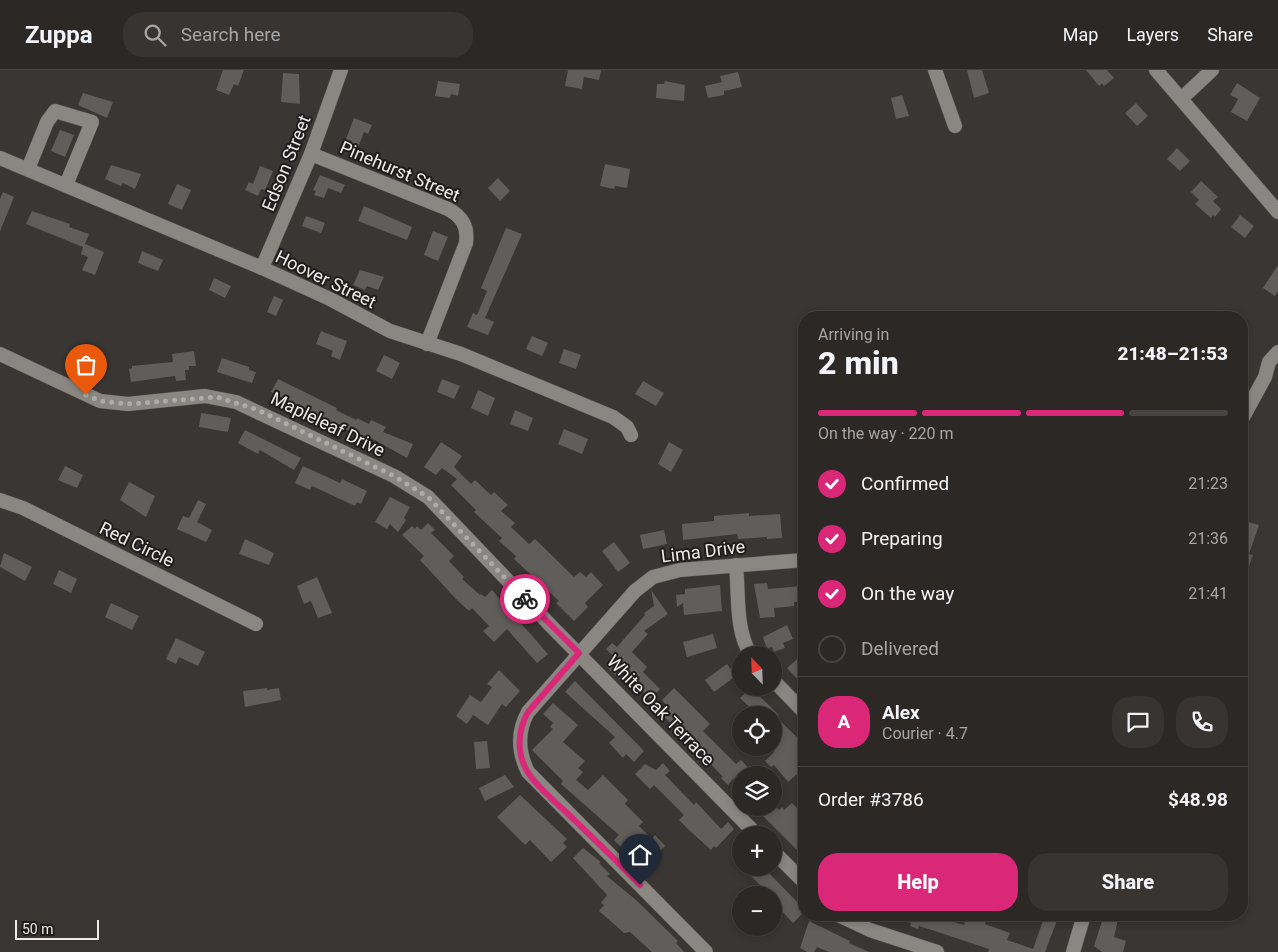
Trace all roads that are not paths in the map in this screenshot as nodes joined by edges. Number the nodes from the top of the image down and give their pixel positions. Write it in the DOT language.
graph roads {
  1 [pos="341,70"];
  2 [pos="935,70"];
  3 [pos="1156,70"];
  4 [pos="1212,70"];
  5 [pos="1181,99"];
  6 [pos="955,126"];
  7 [pos="311,154"];
  8 [pos="0,158"];
  9 [pos="28,169"];
  10 [pos="66,185"];
  11 [pos="1278,212"];
  12 [pos="262,268"];
  13 [pos="427,344"];
  14 [pos="1278,352"];
  15 [pos="0,354"];
  16 [pos="1278,371"];
  17 [pos="1265,377"];
  18 [pos="1248,407"];
  19 [pos="631,435"];
  20 [pos="0,500"];
  21 [pos="798,560"];
  22 [pos="736,565"];
  23 [pos="256,624"];
  24 [pos="746,646"];
  25 [pos="579,653"];
  26 [pos="782,689"];
  27 [pos="798,706"];
  28 [pos="748,826"];
  29 [pos="782,860"];
  30 [pos="798,876"];
  31 [pos="851,921"];
  32 [pos="1082,921"];
  33 [pos="706,952"];
  34 [pos="937,952"];
  35 [pos="1073,952"];
  1 -- 7 [label="street, Edson Street"];
  2 -- 6 [label="street"];
  3 -- 5 [label="street"];
  4 -- 5 [label="street"];
  5 -- 11 [label="street"];
  7 -- 12 [label="street, Edson Street"];
  7 -- 13 [label="street, Pinehurst Street"];
  8 -- 9 [label="street, Hoover Street"];
  9 -- 10 [label="street, Hoover Street"];
  9 -- 10 [label="street"];
  10 -- 12 [label="street, Hoover Street"];
  12 -- 13 [label="street, Hoover Street"];
  13 -- 19 [label="street, Hoover Street"];
  14 -- 17 [label="street"];
  15 -- 25 [label="street, Mapleleaf Drive"];
  16 -- 17 [label="street"];
  17 -- 18 [label="street"];
  20 -- 23 [label="street, Red Circle"];
  21 -- 22 [label="street, Lima Drive"];
  22 -- 24 [label="street"];
  22 -- 25 [label="street, Lima Drive"];
  25 -- 28 [label="street, White Oak Terrace"];
  25 -- 33 [label="street, Lima Drive"];
  26 -- 27 [label="street"];
  29 -- 30 [label="street"];
  31 -- 34 [label="street"];
  32 -- 35 [label="street"];
}
